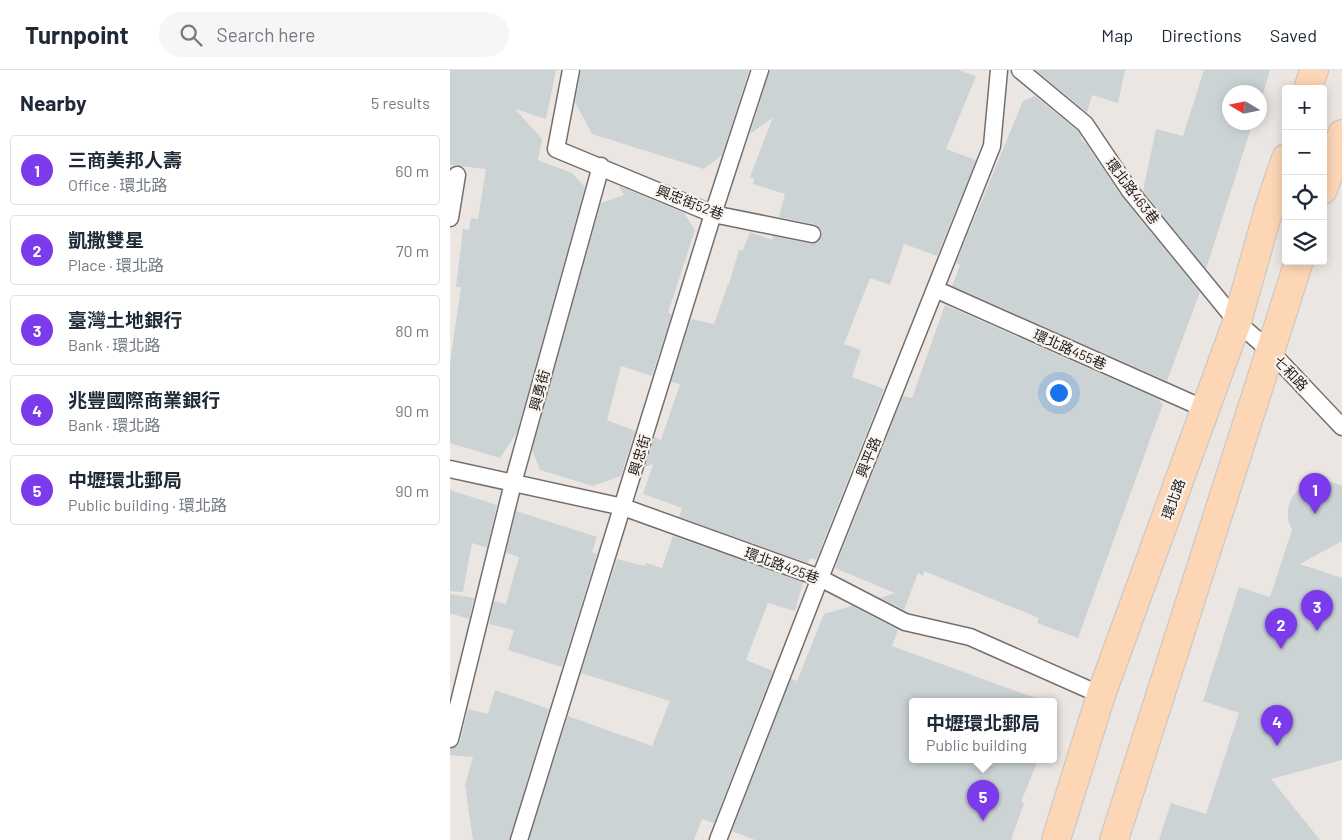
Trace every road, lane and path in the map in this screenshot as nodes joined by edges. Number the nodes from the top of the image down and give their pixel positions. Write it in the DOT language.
graph roads {
  1 [pos="571,70"];
  2 [pos="760,70"];
  3 [pos="999,70"];
  4 [pos="1020,70"];
  5 [pos="1314,70"];
  6 [pos="1309,85"];
  7 [pos="1342,134"];
  8 [pos="601,166"];
  9 [pos="1282,170"];
  10 [pos="457,175"];
  11 [pos="1327,178"];
  12 [pos="713,214"];
  13 [pos="450,218"];
  14 [pos="812,234"];
  15 [pos="1299,265"];
  16 [pos="935,290"];
  17 [pos="1238,322"];
  18 [pos="1270,351"];
  19 [pos="1206,409"];
  20 [pos="1342,426"];
  21 [pos="450,468"];
  22 [pos="514,483"];
  23 [pos="623,507"];
  24 [pos="820,578"];
  25 [pos="1101,695"];
  26 [pos="450,739"];
  27 [pos="518,840"];
  28 [pos="718,840"];
  29 [pos="1056,840"];
  30 [pos="1114,840"];
  1 -- 8 [label="lane"];
  2 -- 12 [label="lane, 興忠街"];
  3 -- 16 [label="lane, 興平路"];
  4 -- 17 [label="lane, 環北路463巷"];
  5 -- 6 [label="main road"];
  7 -- 11 [label="main road"];
  8 -- 12 [label="lane, 興忠街52巷"];
  8 -- 22 [label="lane, 興勇街"];
  9 -- 17 [label="main road, 環北路"];
  10 -- 13 [label="lane"];
  12 -- 14 [label="lane, 興忠街52巷"];
  12 -- 23 [label="lane, 興忠街"];
  15 -- 18 [label="main road"];
  16 -- 19 [label="lane, 環北路455巷"];
  16 -- 24 [label="lane, 興平路"];
  17 -- 18 [label="lane, 七和路"];
  17 -- 19 [label="main road, 環北路"];
  18 -- 20 [label="lane, 七和路"];
  18 -- 30 [label="main road"];
  19 -- 25 [label="main road, 環北路"];
  21 -- 22 [label="lane, 環北路425巷"];
  22 -- 23 [label="lane, 環北路425巷"];
  22 -- 26 [label="lane, 興勇街"];
  23 -- 24 [label="lane, 環北路425巷"];
  23 -- 27 [label="lane, 興忠街"];
  24 -- 25 [label="lane, 環北路425巷"];
  24 -- 28 [label="lane, 興平路"];
  25 -- 29 [label="main road, 環北路"];
}
